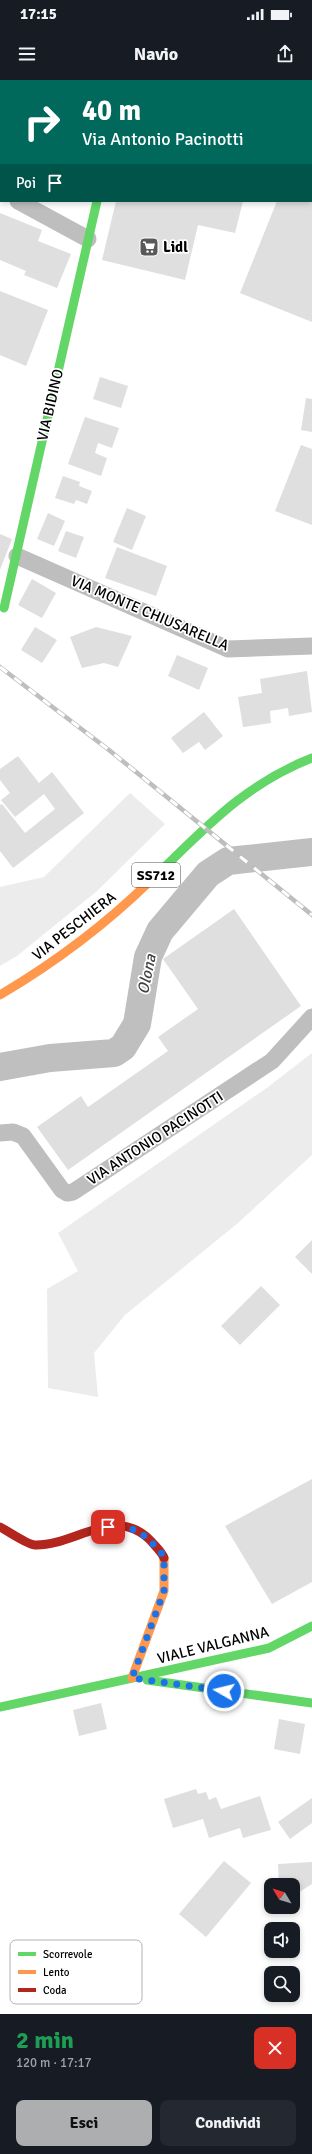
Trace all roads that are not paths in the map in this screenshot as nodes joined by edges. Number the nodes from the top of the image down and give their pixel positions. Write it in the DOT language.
graph roads {
  1 [pos="22,202"];
  2 [pos="97,202"];
  3 [pos="38,206"];
  4 [pos="88,239"];
  5 [pos="17,556"];
  6 [pos="4,608"];
  7 [pos="312,646"];
  8 [pos="312,758"];
  9 [pos="0,995"];
  10 [pos="312,1017"];
  11 [pos="0,1133"];
  12 [pos="0,1527"];
  13 [pos="312,1626"];
  14 [pos="132,1678"];
  15 [pos="312,1703"];
  16 [pos="0,1707"];
  1 -- 3 [label="street"];
  2 -- 4 [label="street, VIA BIDINO"];
  3 -- 4 [label="street"];
  4 -- 5 [label="street, VIA BIDINO"];
  5 -- 6 [label="street, VIA BIDINO"];
  5 -- 7 [label="street, VIA MONTE CHIUSARELLA"];
  8 -- 9 [label="street, VIA PESCHIERA / SS712"];
  10 -- 11 [label="street, VIA ANTONIO PACINOTTI"];
  12 -- 14 [label="street"];
  13 -- 14 [label="street, VIALE VALGANNA"];
  14 -- 15 [label="street"];
  14 -- 16 [label="street, VIALE VALGANNA"];
}
